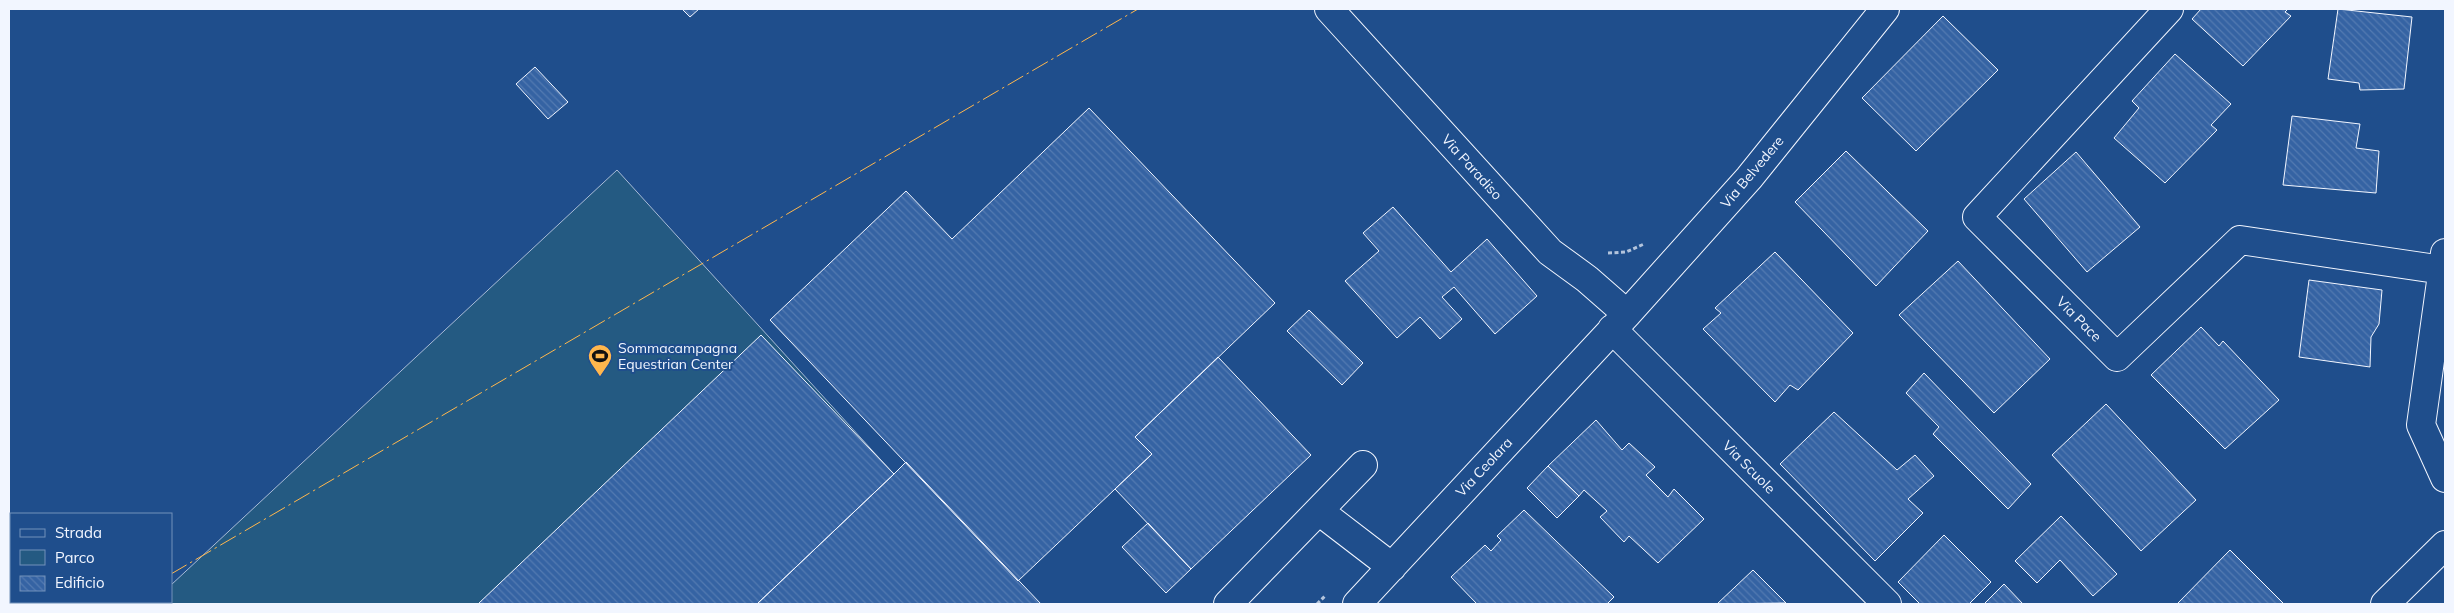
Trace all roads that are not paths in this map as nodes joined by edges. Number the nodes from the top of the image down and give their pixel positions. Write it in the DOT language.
graph roads {
  1 [pos="1329,9"];
  2 [pos="1884,9"];
  3 [pos="2169,9"];
  4 [pos="2444,262"];
  5 [pos="1619,322"];
  6 [pos="1363,465"];
  7 [pos="2445,478"];
  8 [pos="1319,511"];
  9 [pos="2445,545"];
  10 [pos="1392,567"];
  11 [pos="1228,604"];
  12 [pos="1357,604"];
  13 [pos="1886,604"];
  14 [pos="2385,604"];
  1 -- 5 [label="street, Via Paradiso"];
  2 -- 5 [label="street, Via Belvedere"];
  3 -- 4 [label="street, Via Pace"];
  4 -- 7 [label="street"];
  5 -- 10 [label="street, Via Ceolara"];
  5 -- 13 [label="street, Via Scuole"];
  6 -- 8 [label="street"];
  8 -- 10 [label="street"];
  8 -- 11 [label="street"];
  9 -- 14 [label="street"];
  10 -- 12 [label="street, Via Ceolara"];
}
